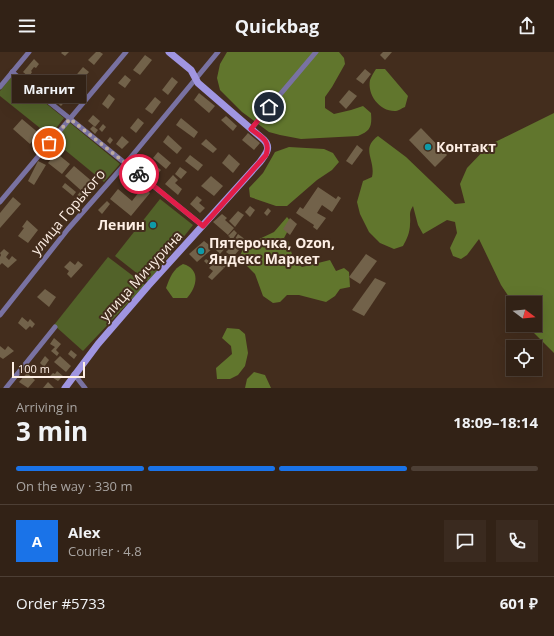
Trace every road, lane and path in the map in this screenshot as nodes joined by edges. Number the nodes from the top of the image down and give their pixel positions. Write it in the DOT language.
graph roads {
  1 [pos="29,52"];
  2 [pos="126,52"];
  3 [pos="169,52"];
  4 [pos="218,52"];
  5 [pos="316,52"];
  6 [pos="12,72"];
  7 [pos="195,79"];
  8 [pos="0,87"];
  9 [pos="70,119"];
  10 [pos="251,129"];
  11 [pos="126,163"];
  12 [pos="0,202"];
  13 [pos="203,226"];
  14 [pos="0,315"];
  15 [pos="55,327"];
  16 [pos="74,374"];
  17 [pos="6,388"];
  18 [pos="64,388"];
  19 [pos="85,388"];
  1 -- 6 [label="street"];
  2 -- 9 [label="street"];
  3 -- 7 [label="street"];
  4 -- 7 [label="street, улица Горького"];
  5 -- 10 [label="street"];
  6 -- 8 [label="street"];
  6 -- 9 [label="street"];
  7 -- 10 [label="street"];
  7 -- 11 [label="street, улица Горького"];
  9 -- 11 [label="street"];
  9 -- 12 [label="street"];
  10 -- 13 [label="street, улица Мичурина"];
  11 -- 13 [label="street"];
  11 -- 14 [label="street, улица Горького"];
  13 -- 16 [label="street, улица Мичурина"];
  15 -- 17 [label="street"];
  16 -- 18 [label="street, улица Мичурина"];
  16 -- 19 [label="street"];
}
